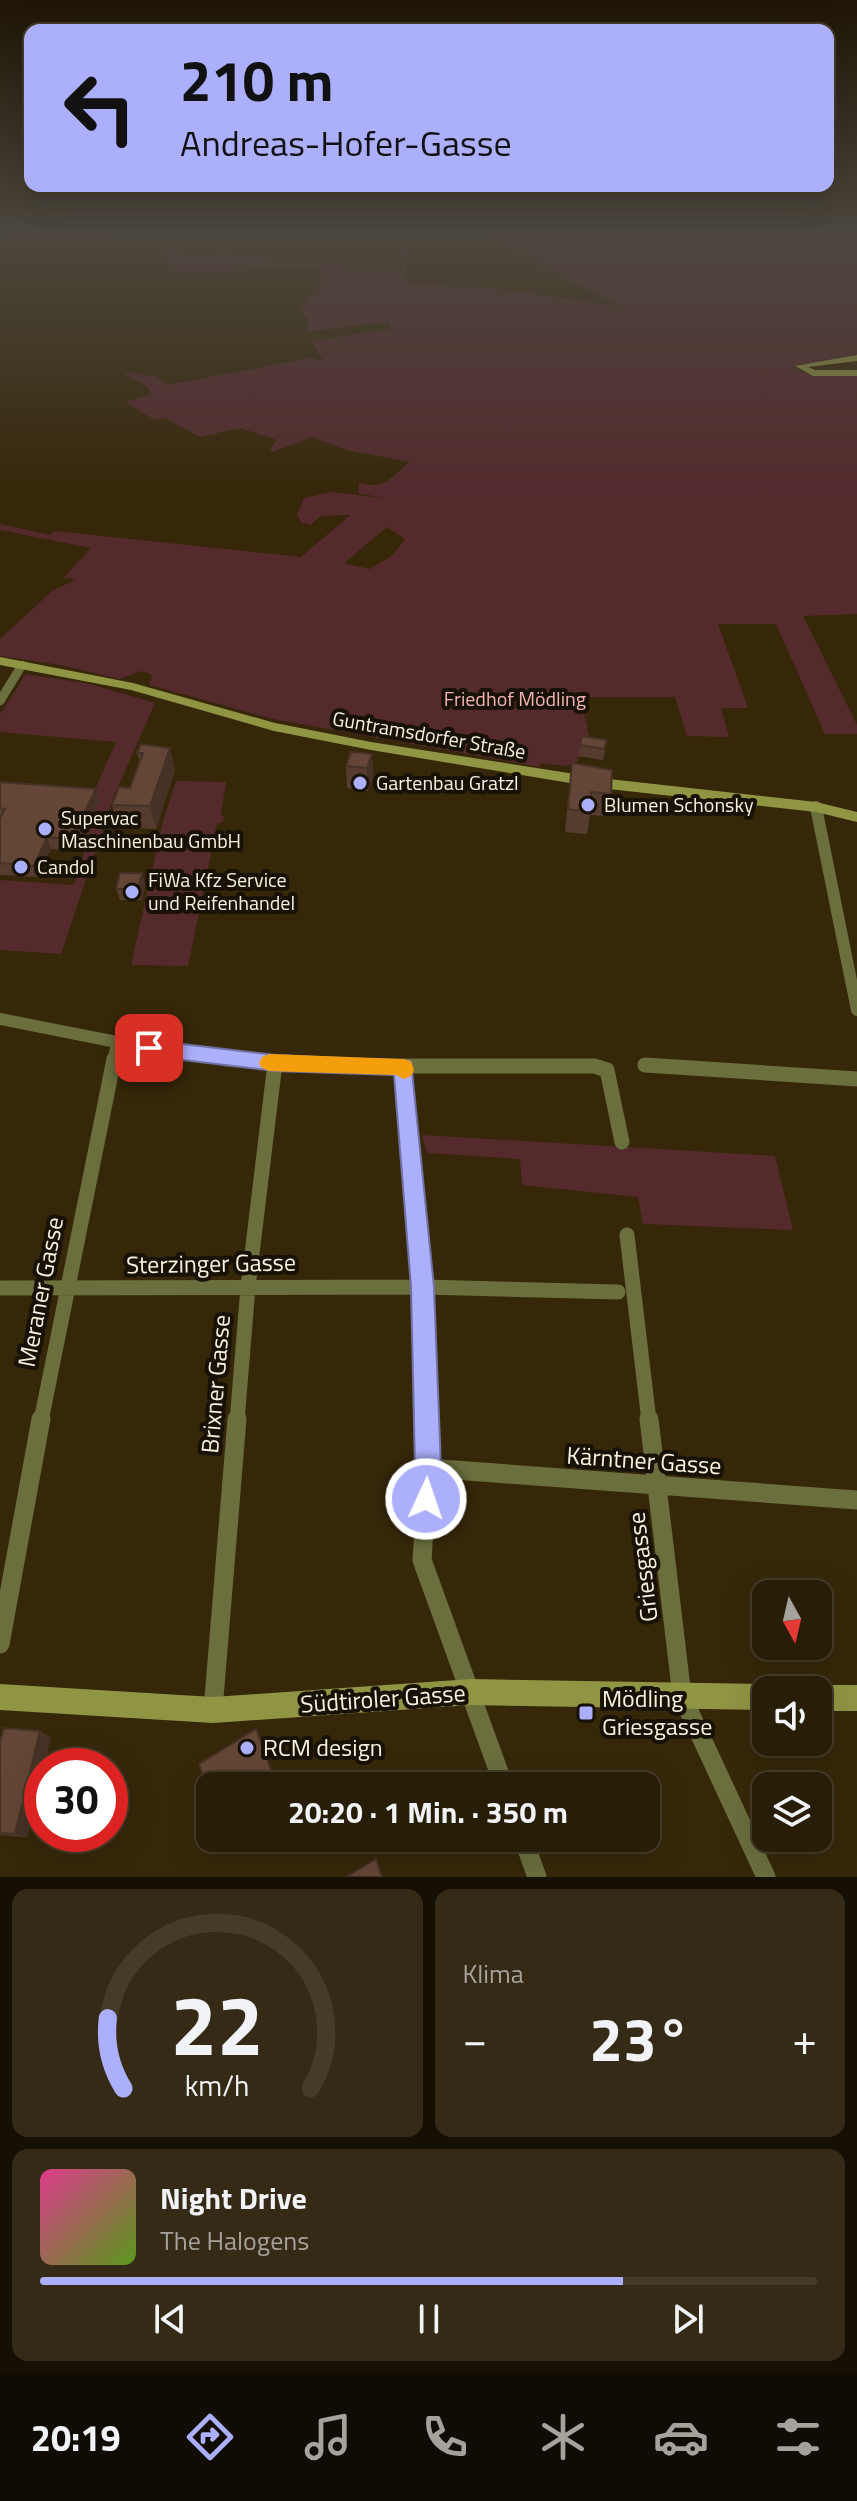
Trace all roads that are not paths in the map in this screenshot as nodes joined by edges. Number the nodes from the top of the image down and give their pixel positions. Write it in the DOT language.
graph roads {
  1 [pos="857,358"];
  2 [pos="857,373"];
  3 [pos="0,661"];
  4 [pos="22,665"];
  5 [pos="0,701"];
  6 [pos="816,807"];
  7 [pos="857,817"];
  8 [pos="857,1010"];
  9 [pos="0,1019"];
  10 [pos="117,1044"];
  11 [pos="275,1063"];
  12 [pos="645,1065"];
  13 [pos="403,1067"];
  14 [pos="857,1079"];
  15 [pos="622,1142"];
  16 [pos="627,1235"];
  17 [pos="248,1287"];
  18 [pos="423,1287"];
  19 [pos="0,1288"];
  20 [pos="65,1290"];
  21 [pos="618,1292"];
  22 [pos="428,1468"];
  23 [pos="658,1487"];
  24 [pos="857,1500"];
  25 [pos="0,1644"];
  26 [pos="471,1692"];
  27 [pos="682,1696"];
  28 [pos="0,1697"];
  29 [pos="752,1697"];
  30 [pos="832,1698"];
  31 [pos="857,1698"];
  32 [pos="213,1710"];
  33 [pos="499,1772"];
  34 [pos="528,1852"];
  35 [pos="537,1877"];
  36 [pos="766,1877"];
  1 -- 2 [label="street"];
  3 -- 4 [label="street, Guntramsdorfer Straße"];
  4 -- 5 [label="street"];
  4 -- 6 [label="street, Guntramsdorfer Straße"];
  6 -- 7 [label="street, Guntramsdorfer Straße"];
  6 -- 8 [label="street"];
  9 -- 10 [label="street"];
  10 -- 11 [label="street"];
  10 -- 20 [label="street, Meraner Gasse"];
  11 -- 13 [label="street"];
  11 -- 17 [label="street, Brixner Gasse"];
  12 -- 14 [label="street"];
  13 -- 15 [label="street"];
  13 -- 18 [label="street"];
  16 -- 23 [label="street, Griesgasse"];
  17 -- 18 [label="street, Sterzinger Gasse"];
  17 -- 20 [label="street, Sterzinger Gasse"];
  17 -- 32 [label="street, Brixner Gasse"];
  18 -- 21 [label="street, Sterzinger Gasse"];
  18 -- 22 [label="street"];
  19 -- 20 [label="street, Sterzinger Gasse"];
  20 -- 25 [label="street, Meraner Gasse"];
  22 -- 23 [label="street, Kärntner Gasse"];
  22 -- 26 [label="street"];
  23 -- 24 [label="street, Kärntner Gasse"];
  23 -- 27 [label="street, Griesgasse"];
  26 -- 27 [label="street, Südtiroler Gasse"];
  26 -- 32 [label="street, Südtiroler Gasse"];
  26 -- 33 [label="street"];
  27 -- 29 [label="street, Südtiroler Gasse"];
  27 -- 36 [label="street, Griesgasse"];
  28 -- 32 [label="street, Südtiroler Gasse"];
  30 -- 31 [label="street"];
  34 -- 35 [label="street"];
}
